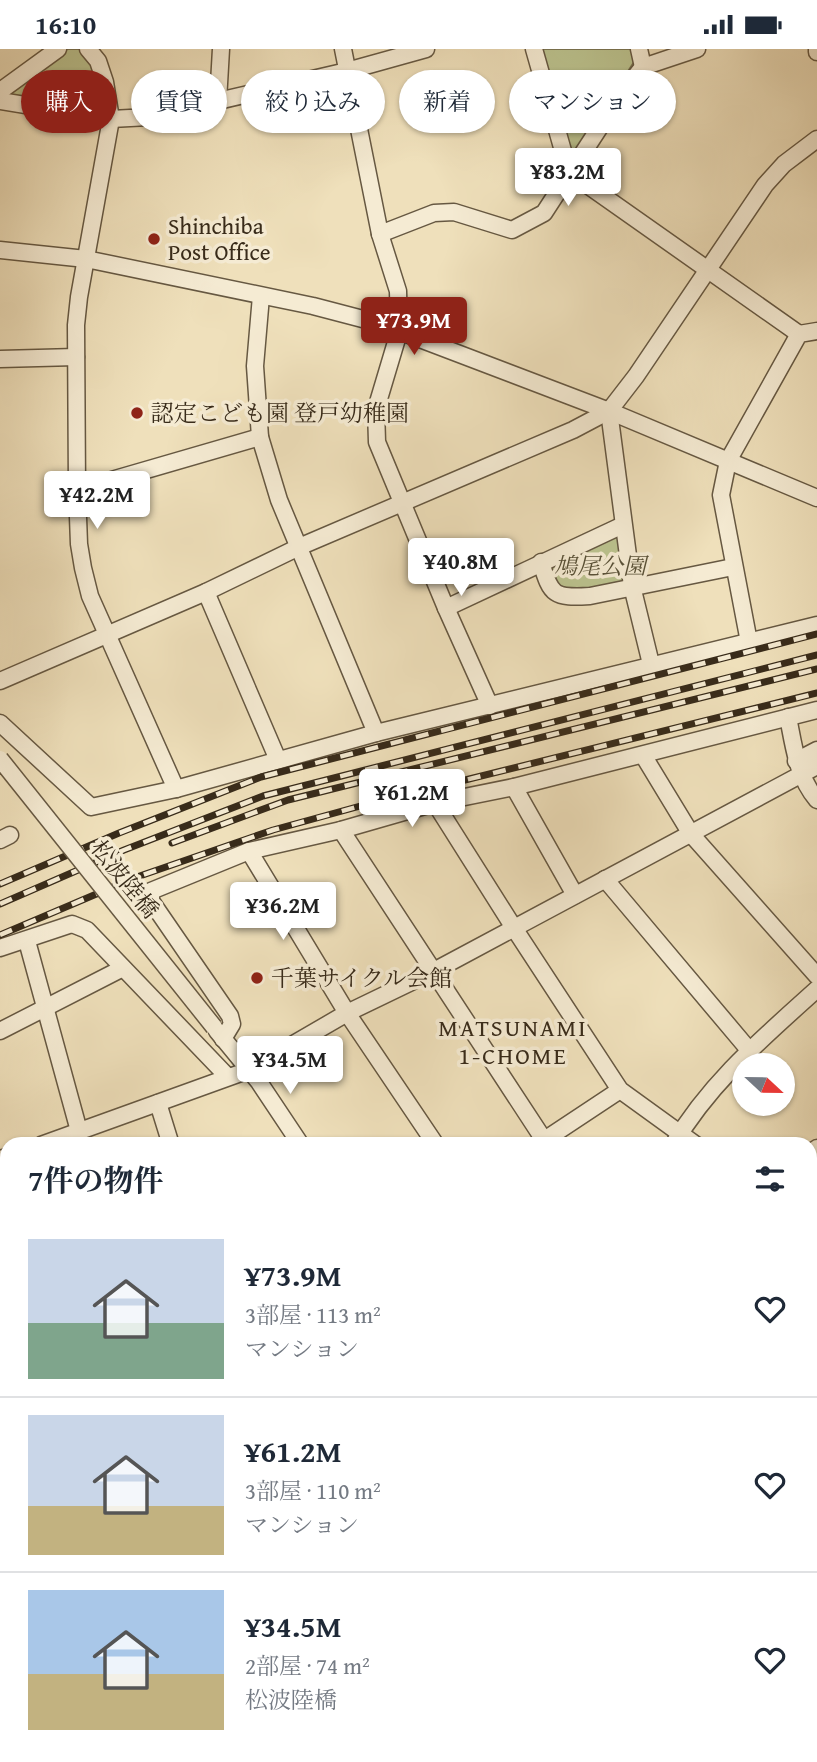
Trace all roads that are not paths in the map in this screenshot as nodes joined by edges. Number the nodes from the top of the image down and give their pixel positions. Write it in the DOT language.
graph roads {
  1 [pos="58,49"];
  2 [pos="88,49"];
  3 [pos="221,49"];
  4 [pos="343,49"];
  5 [pos="426,49"];
  6 [pos="534,49"];
  7 [pos="639,49"];
  8 [pos="697,49"];
  9 [pos="643,67"];
  10 [pos="101,70"];
  11 [pos="220,70"];
  12 [pos="347,70"];
  13 [pos="351,70"];
  14 [pos="0,93"];
  15 [pos="0,101"];
  16 [pos="21,105"];
  17 [pos="109,133"];
  18 [pos="360,133"];
  19 [pos="817,139"];
  20 [pos="569,171"];
  21 [pos="380,233"];
  22 [pos="0,250"];
  23 [pos="86,260"];
  24 [pos="708,271"];
  25 [pos="261,296"];
  26 [pos="817,331"];
  27 [pos="399,332"];
  28 [pos="799,334"];
  29 [pos="76,357"];
  30 [pos="0,359"];
  31 [pos="609,411"];
  32 [pos="260,437"];
  33 [pos="728,461"];
  34 [pos="77,490"];
  35 [pos="817,498"];
  36 [pos="403,503"];
  37 [pos="623,525"];
  38 [pos="299,547"];
  39 [pos="541,562"];
  40 [pos="733,567"];
  41 [pos="632,586"];
  42 [pos="206,592"];
  43 [pos="446,608"];
  44 [pos="817,625"];
  45 [pos="108,635"];
  46 [pos="749,642"];
  47 [pos="651,664"];
  48 [pos="0,681"];
  49 [pos="490,706"];
  50 [pos="817,710"];
  51 [pos="788,717"];
  52 [pos="0,723"];
  53 [pos="376,733"];
  54 [pos="817,750"];
  55 [pos="643,755"];
  56 [pos="0,759"];
  57 [pos="278,760"];
  58 [pos="817,766"];
  59 [pos="808,782"];
  60 [pos="514,787"];
  61 [pos="176,789"];
  62 [pos="435,803"];
  63 [pos="341,831"];
  64 [pos="691,834"];
  65 [pos="249,852"];
  66 [pos="605,879"];
  67 [pos="575,895"];
  68 [pos="514,928"];
  69 [pos="27,941"];
  70 [pos="0,948"];
  71 [pos="123,968"];
  72 [pos="432,972"];
  73 [pos="817,976"];
  74 [pos="817,989"];
  75 [pos="45,1007"];
  76 [pos="347,1013"];
  77 [pos="0,1031"];
  78 [pos="218,1033"];
  79 [pos="749,1050"];
  80 [pos="249,1069"];
  81 [pos="227,1076"];
  82 [pos="620,1090"];
  83 [pos="158,1103"];
  84 [pos="79,1131"];
  85 [pos="63,1137"];
  86 [pos="169,1137"];
  87 [pos="296,1137"];
  88 [pos="431,1137"];
  89 [pos="537,1137"];
  90 [pos="548,1137"];
  91 [pos="675,1137"];
  92 [pos="678,1137"];
  1 -- 14 [label="street"];
  2 -- 10 [label="street"];
  3 -- 11 [label="street"];
  4 -- 12 [label="street"];
  5 -- 13 [label="street"];
  6 -- 20 [label="street"];
  7 -- 9 [label="street"];
  8 -- 9 [label="street"];
  9 -- 20 [label="street"];
  15 -- 16 [label="street"];
  17 -- 23 [label="street"];
  18 -- 21 [label="street"];
  19 -- 24 [label="street"];
  20 -- 21 [label="street"];
  20 -- 24 [label="street"];
  21 -- 27 [label="street"];
  22 -- 23 [label="street"];
  23 -- 25 [label="street"];
  23 -- 29 [label="street"];
  24 -- 28 [label="street"];
  24 -- 31 [label="street"];
  25 -- 27 [label="street"];
  25 -- 32 [label="street"];
  26 -- 28 [label="street"];
  27 -- 31 [label="street"];
  27 -- 36 [label="street"];
  28 -- 33 [label="street"];
  29 -- 30 [label="street"];
  29 -- 34 [label="street"];
  31 -- 33 [label="street"];
  31 -- 36 [label="street"];
  31 -- 37 [label="street"];
  32 -- 34 [label="street"];
  32 -- 38 [label="street"];
  33 -- 35 [label="street"];
  33 -- 40 [label="street"];
  34 -- 45 [label="street"];
  36 -- 38 [label="street"];
  36 -- 43 [label="street"];
  37 -- 39 [label="street"];
  37 -- 41 [label="street"];
  38 -- 42 [label="street"];
  38 -- 53 [label="street"];
  39 -- 41 [label="street"];
  39 -- 43 [label="street"];
  40 -- 41 [label="street"];
  40 -- 46 [label="street"];
  41 -- 47 [label="street"];
  42 -- 45 [label="street"];
  42 -- 57 [label="street"];
  43 -- 49 [label="street"];
  44 -- 46 [label="street"];
  45 -- 48 [label="street"];
  45 -- 61 [label="street"];
  46 -- 47 [label="street"];
  47 -- 49 [label="street"];
  49 -- 53 [label="street"];
  50 -- 51 [label="street"];
  51 -- 55 [label="street"];
  51 -- 59 [label="street"];
  52 -- 61 [label="street"];
  53 -- 57 [label="street"];
  54 -- 59 [label="street"];
  55 -- 60 [label="street"];
  55 -- 64 [label="street"];
  56 -- 78 [label="street, 松波陸橋, bridge"];
  57 -- 61 [label="street"];
  58 -- 59 [label="street"];
  59 -- 64 [label="street"];
  60 -- 62 [label="street"];
  60 -- 67 [label="street"];
  62 -- 63 [label="street"];
  62 -- 68 [label="street"];
  63 -- 65 [label="street"];
  63 -- 72 [label="street"];
  64 -- 66 [label="street"];
  64 -- 73 [label="street"];
  65 -- 76 [label="street"];
  65 -- 78 [label="street"];
  66 -- 67 [label="street"];
  66 -- 79 [label="street"];
  67 -- 68 [label="street"];
  68 -- 72 [label="street"];
  68 -- 82 [label="street"];
  69 -- 70 [label="street"];
  69 -- 71 [label="street"];
  69 -- 75 [label="street"];
  71 -- 75 [label="street"];
  71 -- 81 [label="street"];
  72 -- 76 [label="street"];
  72 -- 89 [label="street"];
  74 -- 79 [label="street"];
  75 -- 77 [label="street"];
  75 -- 84 [label="street"];
  76 -- 80 [label="street"];
  76 -- 88 [label="street"];
  78 -- 80 [label="street, 松波陸橋"];
  79 -- 92 [label="street"];
  80 -- 81 [label="street"];
  80 -- 87 [label="street, 松波陸橋"];
  81 -- 83 [label="street"];
  82 -- 90 [label="street"];
  82 -- 91 [label="street"];
  83 -- 84 [label="street"];
  83 -- 86 [label="street"];
  84 -- 85 [label="street"];
}
